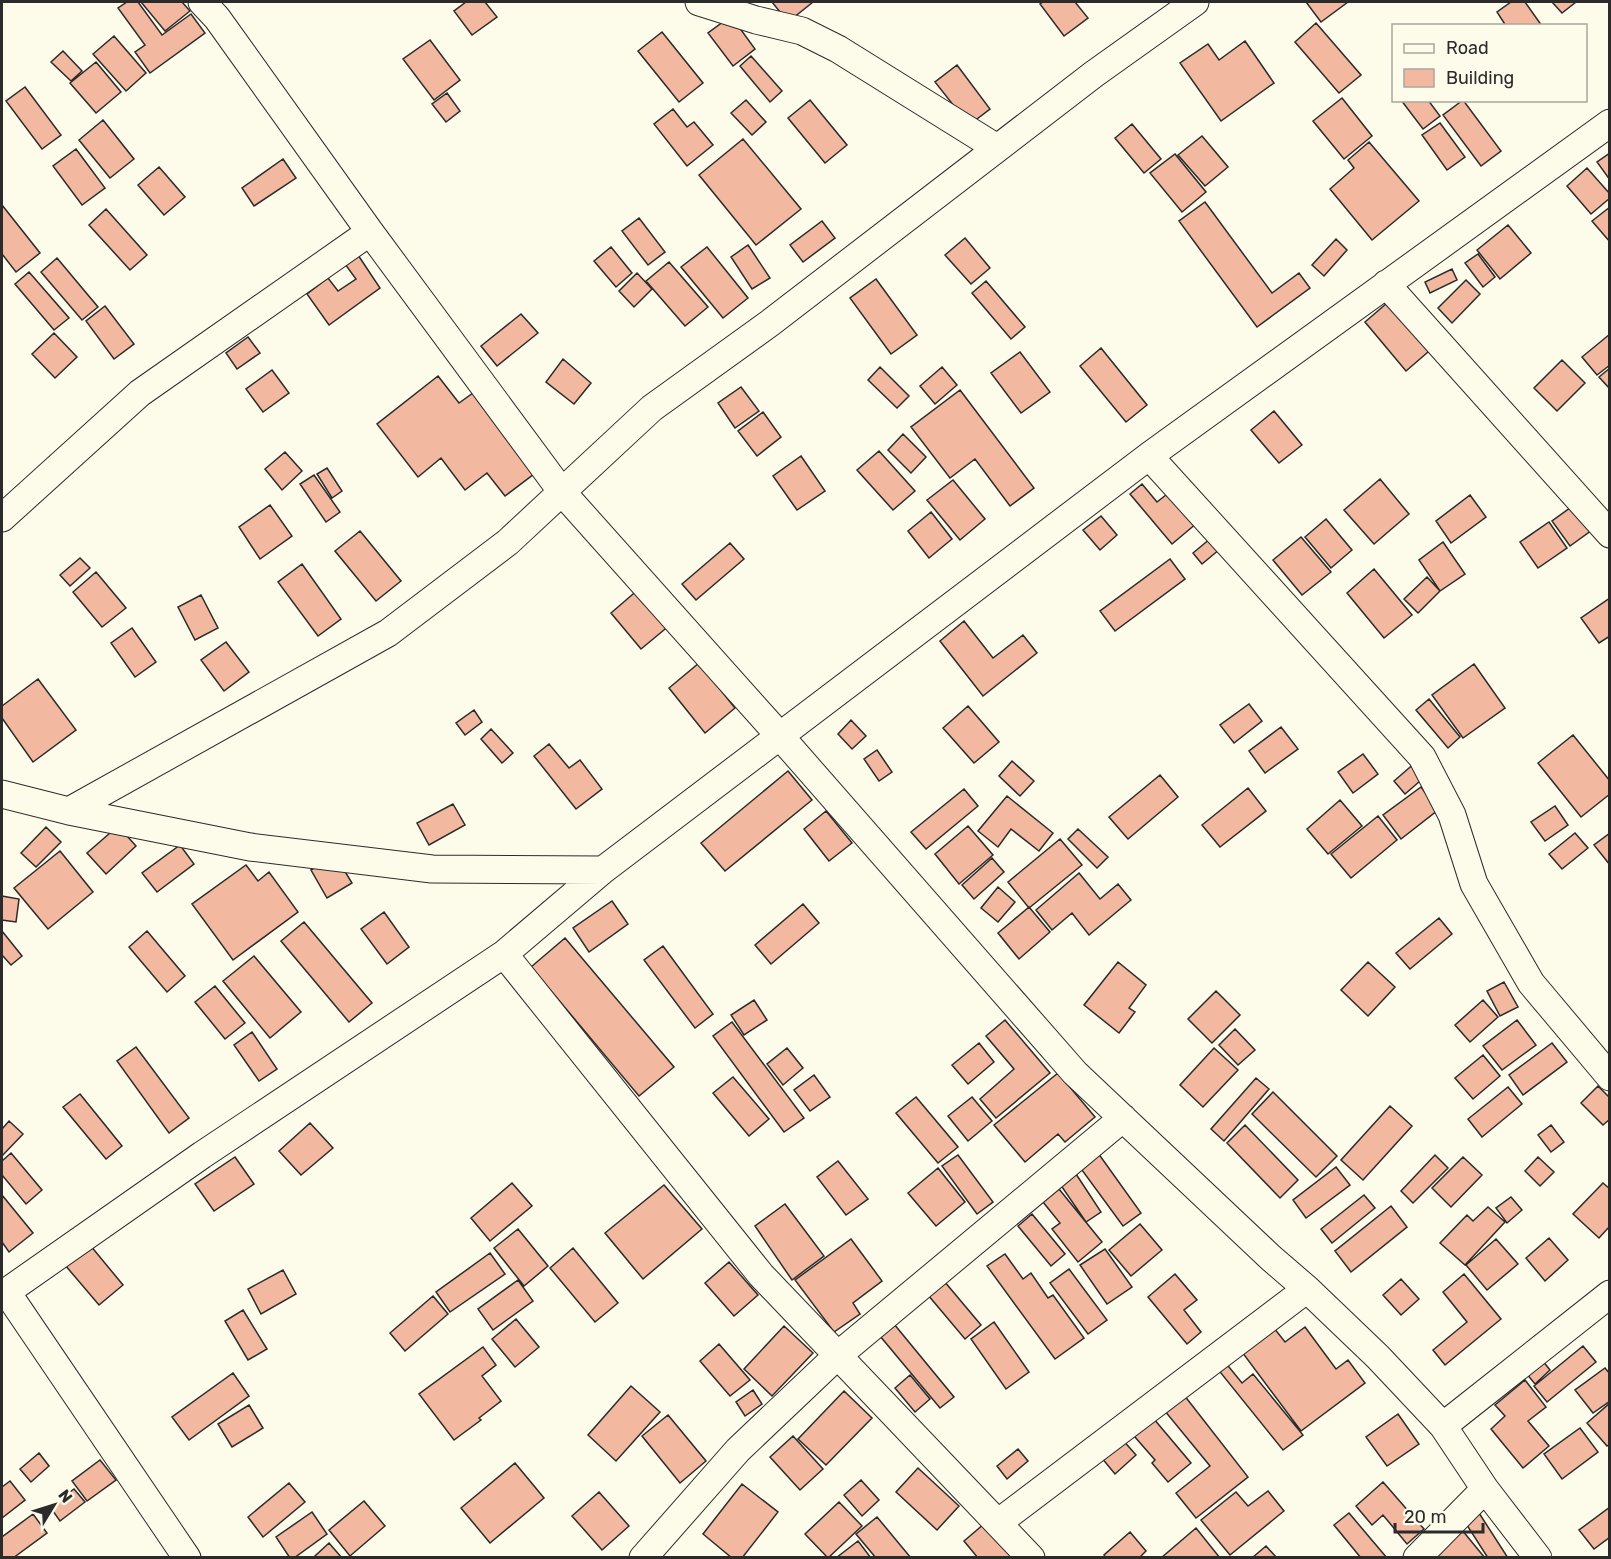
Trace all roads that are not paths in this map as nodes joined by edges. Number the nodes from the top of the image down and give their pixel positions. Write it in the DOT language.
graph roads {
  1 [pos="202,2"];
  2 [pos="699,2"];
  3 [pos="1195,2"];
  4 [pos="1610,123"];
  5 [pos="997,148"];
  6 [pos="370,232"];
  7 [pos="1386,284"];
  8 [pos="1149,456"];
  9 [pos="562,492"];
  10 [pos="2,518"];
  11 [pos="1610,534"];
  12 [pos="779,735"];
  13 [pos="2,794"];
  14 [pos="69,811"];
  15 [pos="603,870"];
  16 [pos="504,954"];
  17 [pos="1610,1077"];
  18 [pos="1123,1119"];
  19 [pos="1307,1289"];
  20 [pos="4,1293"];
  21 [pos="1610,1294"];
  22 [pos="837,1356"];
  23 [pos="1443,1426"];
  24 [pos="1485,1489"];
  25 [pos="999,1522"];
  26 [pos="187,1557"];
  27 [pos="643,1557"];
  28 [pos="1031,1557"];
  29 [pos="1418,1557"];
  30 [pos="1538,1557"];
  1 -- 6 [label="street"];
  2 -- 5 [label="street"];
  3 -- 5 [label="street"];
  4 -- 7 [label="street"];
  5 -- 9 [label="street"];
  6 -- 9 [label="street"];
  6 -- 10 [label="street"];
  7 -- 8 [label="street"];
  7 -- 11 [label="street"];
  8 -- 12 [label="street"];
  8 -- 17 [label="street"];
  9 -- 12 [label="street"];
  9 -- 14 [label="street"];
  12 -- 15 [label="street"];
  12 -- 18 [label="street"];
  13 -- 14 [label="street"];
  14 -- 15 [label="street"];
  15 -- 16 [label="street"];
  16 -- 20 [label="street"];
  16 -- 22 [label="street"];
  18 -- 19 [label="street"];
  18 -- 22 [label="street"];
  19 -- 23 [label="street"];
  19 -- 25 [label="street"];
  20 -- 26 [label="street"];
  21 -- 23 [label="street"];
  22 -- 25 [label="street"];
  22 -- 27 [label="street"];
  23 -- 24 [label="street"];
  24 -- 29 [label="street"];
  24 -- 30 [label="street"];
  25 -- 28 [label="street"];
}
